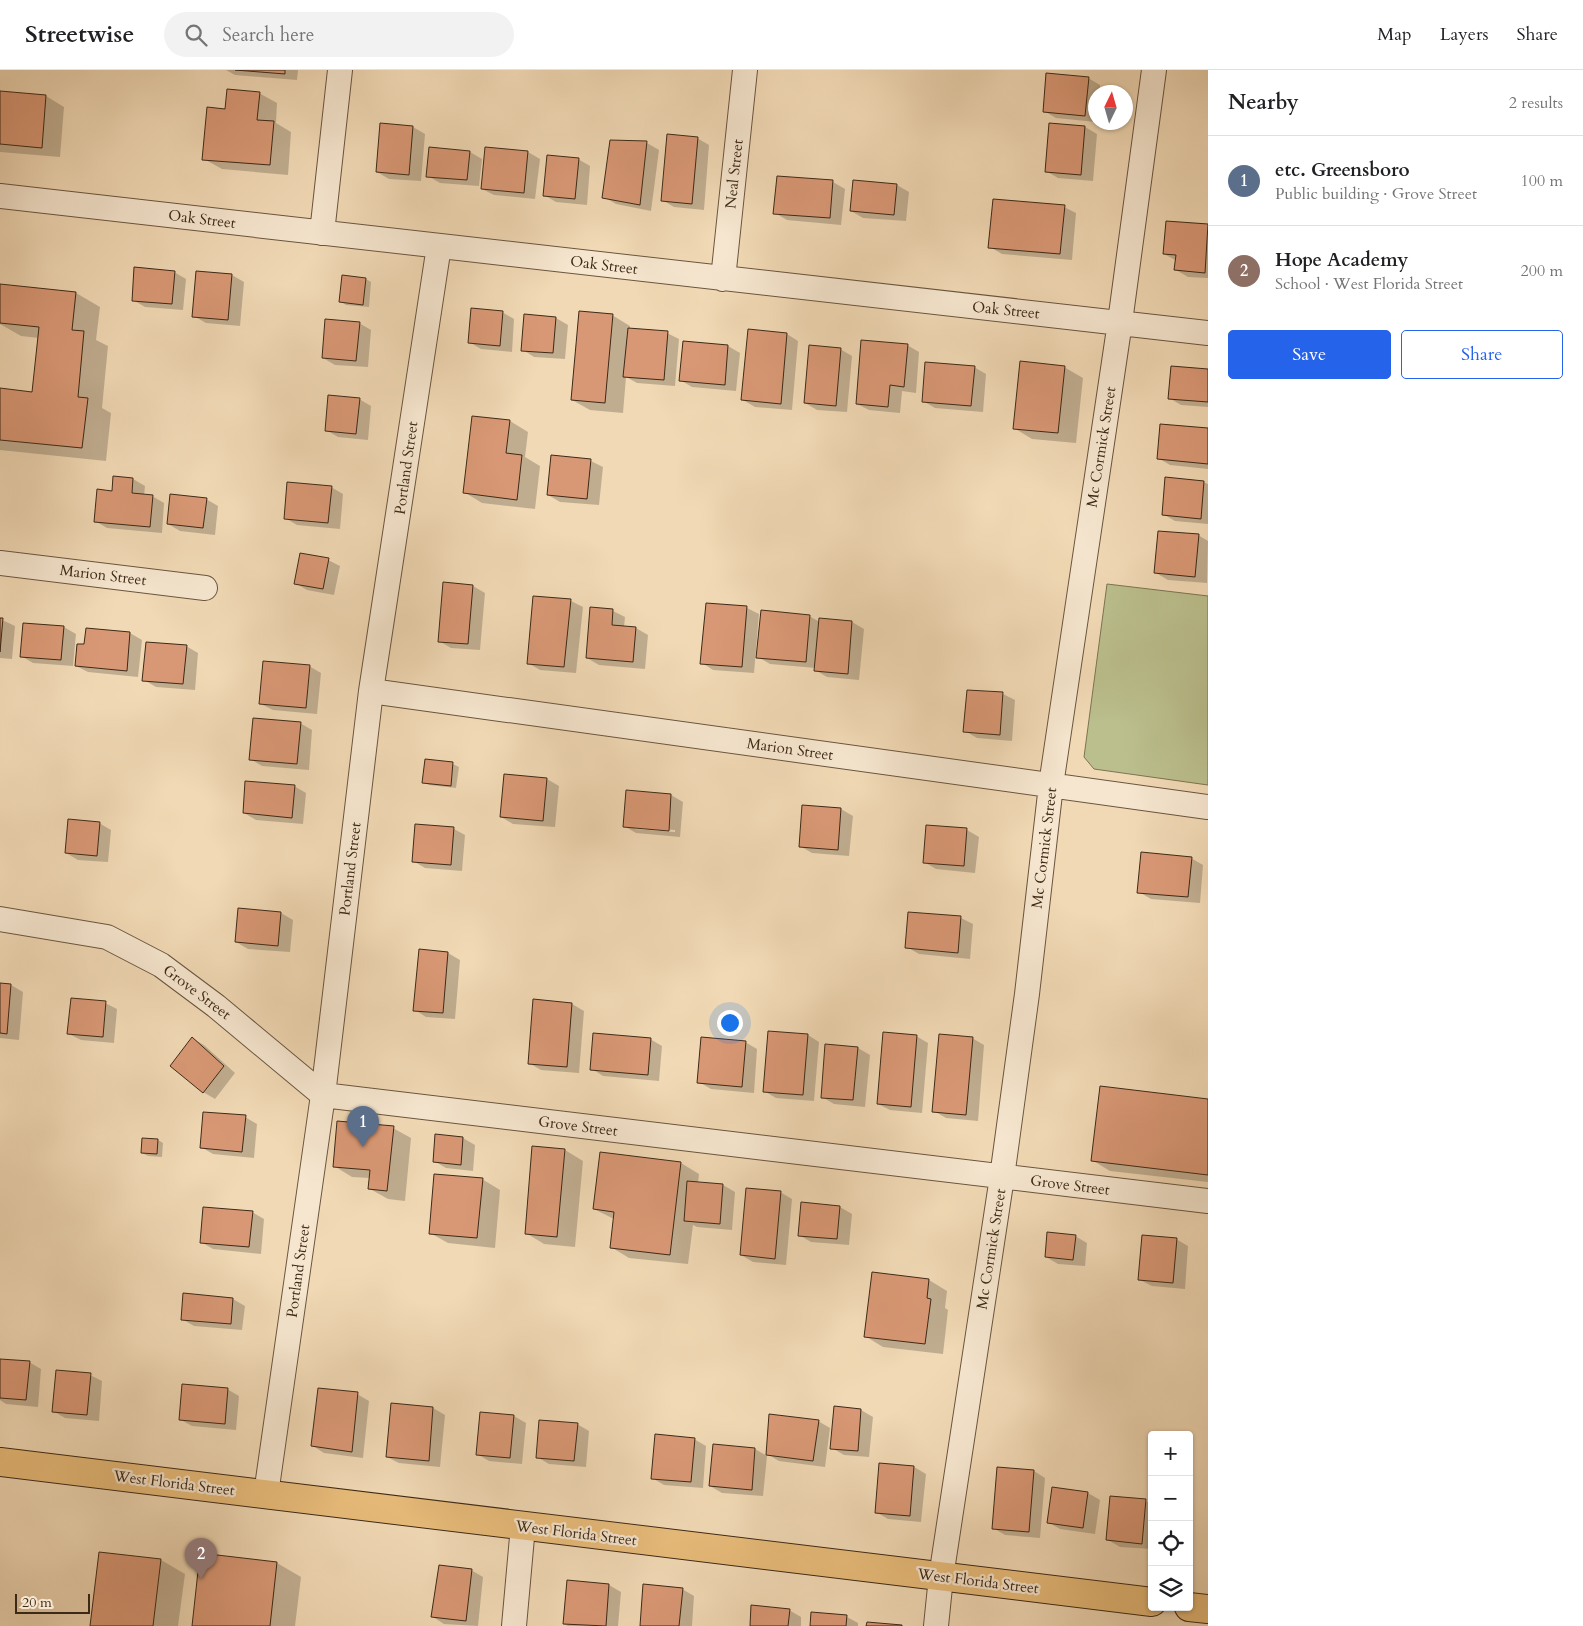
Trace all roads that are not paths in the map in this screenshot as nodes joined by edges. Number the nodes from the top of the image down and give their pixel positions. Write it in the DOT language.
graph roads {
  1 [pos="340,70"];
  2 [pos="745,70"];
  3 [pos="1154,70"];
  4 [pos="0,196"];
  5 [pos="322,232"];
  6 [pos="439,246"];
  7 [pos="723,279"];
  8 [pos="1120,322"];
  9 [pos="1208,333"];
  10 [pos="0,563"];
  11 [pos="205,588"];
  12 [pos="371,691"];
  13 [pos="1051,785"];
  14 [pos="1208,807"];
  15 [pos="0,919"];
  16 [pos="324,1095"];
  17 [pos="1002,1177"];
  18 [pos="1208,1201"];
  19 [pos="0,1462"];
  20 [pos="266,1494"];
  21 [pos="523,1526"];
  22 [pos="941,1576"];
  23 [pos="1148,1602"];
  24 [pos="1193,1607"];
  25 [pos="1208,1609"];
  26 [pos="514,1626"];
  27 [pos="936,1626"];
  1 -- 5 [label="street"];
  2 -- 7 [label="street, Neal Street"];
  3 -- 8 [label="street, Mc Cormick Street"];
  4 -- 5 [label="street, Oak Street"];
  5 -- 6 [label="street, Oak Street"];
  6 -- 7 [label="street, Oak Street"];
  6 -- 12 [label="street, Portland Street"];
  7 -- 8 [label="street, Oak Street"];
  8 -- 9 [label="street, Oak Street"];
  8 -- 13 [label="street, Mc Cormick Street"];
  10 -- 11 [label="street, Marion Street"];
  12 -- 13 [label="street, Marion Street"];
  12 -- 16 [label="street, Portland Street"];
  13 -- 14 [label="street, Marion Street"];
  13 -- 17 [label="street, Mc Cormick Street"];
  15 -- 16 [label="street, Grove Street"];
  16 -- 17 [label="street, Grove Street"];
  16 -- 20 [label="street, Portland Street"];
  17 -- 18 [label="street, Grove Street"];
  17 -- 22 [label="street, Mc Cormick Street"];
  19 -- 20 [label="main road, West Florida Street"];
  20 -- 21 [label="main road, West Florida Street"];
  21 -- 22 [label="main road, West Florida Street"];
  21 -- 26 [label="street"];
  22 -- 23 [label="main road, West Florida Street"];
  22 -- 27 [label="street, Mc Cormick Street"];
  24 -- 25 [label="main road"];
}
